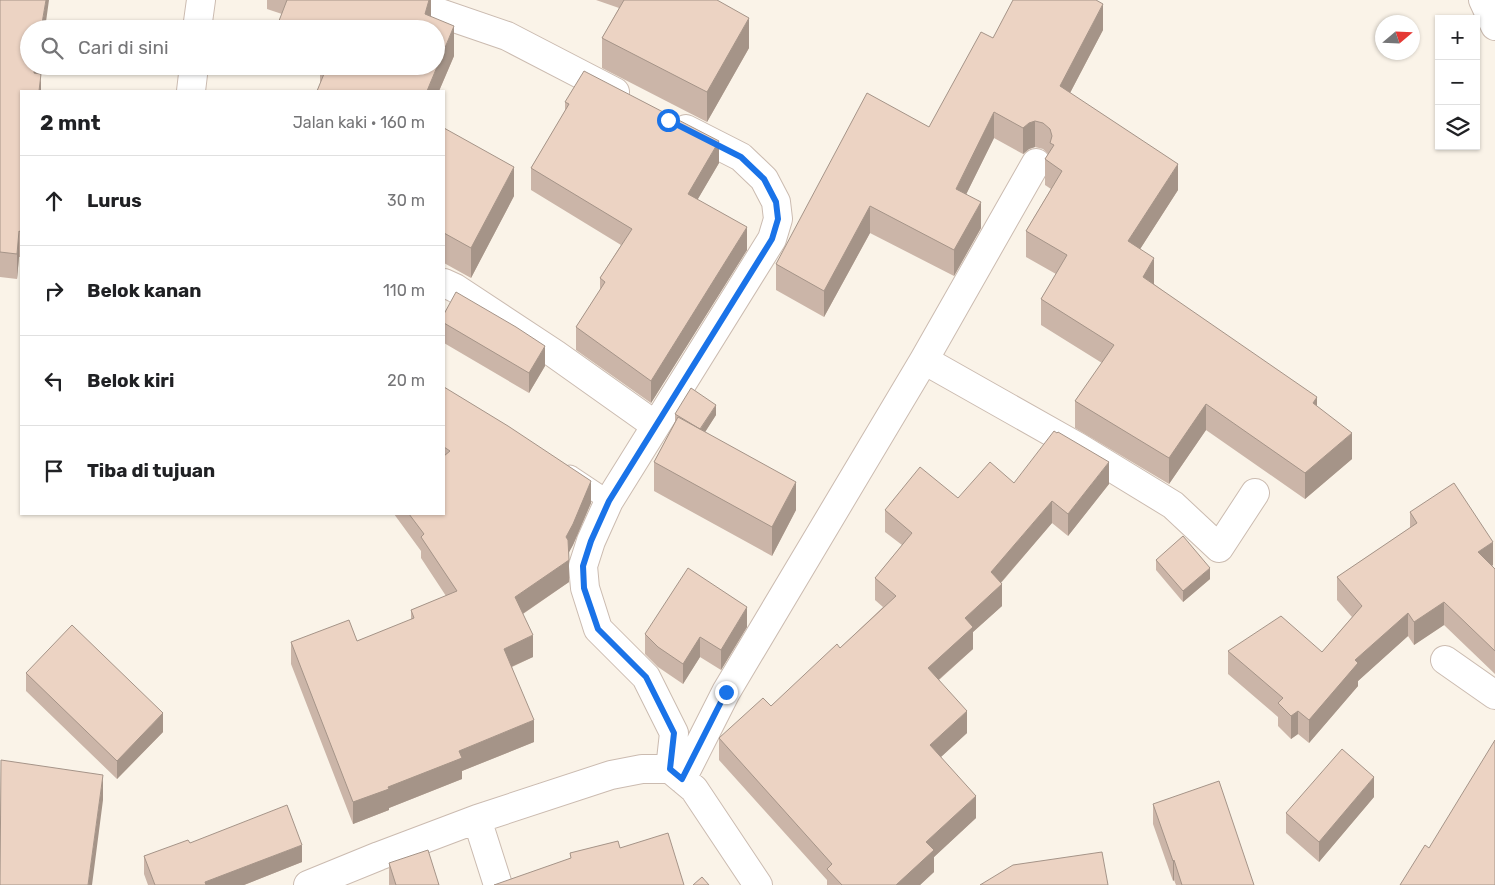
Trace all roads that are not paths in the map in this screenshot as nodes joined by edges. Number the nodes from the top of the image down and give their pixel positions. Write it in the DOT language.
graph roads {
  1 [pos="200,0"];
  2 [pos="402,0"];
  3 [pos="1483,0"];
  4 [pos="198,20"];
  5 [pos="1495,26"];
  6 [pos="193,75"];
  7 [pos="191,90"];
  8 [pos="634,102"];
  9 [pos="668,120"];
  10 [pos="1036,163"];
  11 [pos="445,283"];
  12 [pos="924,360"];
  13 [pos="655,425"];
  14 [pos="552,463"];
  15 [pos="1255,493"];
  16 [pos="609,501"];
  17 [pos="1445,660"];
  18 [pos="1495,695"];
  19 [pos="676,774"];
  20 [pos="477,820"];
  21 [pos="308,885"];
  22 [pos="498,885"];
  23 [pos="758,885"];
  1 -- 4 [label="street"];
  2 -- 8 [label="street"];
  3 -- 5 [label="street"];
  6 -- 7 [label="street"];
  9 -- 13 [label="street"];
  10 -- 12 [label="street"];
  11 -- 13 [label="street"];
  12 -- 15 [label="street"];
  12 -- 19 [label="street"];
  13 -- 16 [label="street"];
  14 -- 16 [label="lane"];
  16 -- 19 [label="street"];
  17 -- 18 [label="street"];
  19 -- 20 [label="street"];
  19 -- 23 [label="street"];
  20 -- 21 [label="street"];
  20 -- 22 [label="street"];
}
